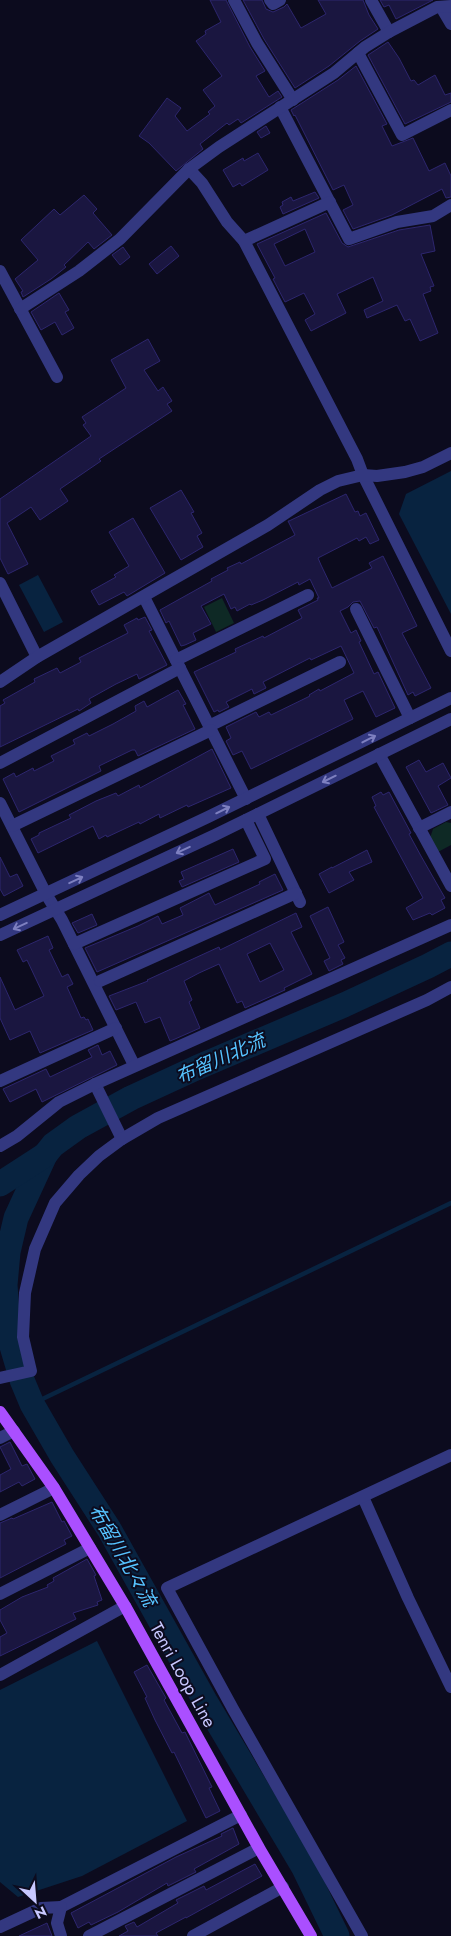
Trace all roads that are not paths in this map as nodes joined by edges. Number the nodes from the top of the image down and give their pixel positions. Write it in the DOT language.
graph roads {
  1 [pos="234,0"];
  2 [pos="270,0"];
  3 [pos="280,0"];
  4 [pos="371,0"];
  5 [pos="446,6"];
  6 [pos="451,24"];
  7 [pos="389,32"];
  8 [pos="358,53"];
  9 [pos="293,100"];
  10 [pos="280,108"];
  11 [pos="451,110"];
  12 [pos="189,169"];
  13 [pos="330,202"];
  14 [pos="451,205"];
  15 [pos="244,241"];
  16 [pos="0,271"];
  17 [pos="20,309"];
  18 [pos="57,377"];
  19 [pos="451,453"];
  20 [pos="362,475"];
  21 [pos="0,583"];
  22 [pos="308,595"];
  23 [pos="144,597"];
  24 [pos="356,609"];
  25 [pos="451,651"];
  26 [pos="37,657"];
  27 [pos="340,662"];
  28 [pos="178,664"];
  29 [pos="0,682"];
  30 [pos="451,698"];
  31 [pos="410,718"];
  32 [pos="451,718"];
  33 [pos="210,728"];
  34 [pos="379,754"];
  35 [pos="0,764"];
  36 [pos="246,799"];
  37 [pos="0,802"];
  38 [pos="451,812"];
  39 [pos="252,817"];
  40 [pos="12,826"];
  41 [pos="419,828"];
  42 [pos="451,886"];
  43 [pos="46,894"];
  44 [pos="56,910"];
  45 [pos="0,915"];
  46 [pos="451,925"];
  47 [pos="0,935"];
  48 [pos="74,944"];
  49 [pos="100,981"];
  50 [pos="451,987"];
  51 [pos="116,1028"];
  52 [pos="134,1065"];
  53 [pos="0,1081"];
  54 [pos="96,1085"];
  55 [pos="120,1137"];
  56 [pos="0,1146"];
  57 [pos="0,1378"];
  58 [pos="0,1412"];
  59 [pos="14,1431"];
  60 [pos="0,1438"];
  61 [pos="451,1454"];
  62 [pos="54,1488"];
  63 [pos="363,1497"];
  64 [pos="0,1515"];
  65 [pos="90,1548"];
  66 [pos="0,1594"];
  67 [pos="124,1606"];
  68 [pos="0,1675"];
  69 [pos="451,1687"];
  70 [pos="241,1815"];
  71 [pos="259,1848"];
  72 [pos="283,1887"];
  73 [pos="61,1907"];
  74 [pos="0,1927"];
  75 [pos="61,1936"];
  76 [pos="89,1936"];
  77 [pos="193,1936"];
  78 [pos="311,1936"];
  79 [pos="362,1936"];
  1 -- 9 [label="street"];
  2 -- 3 [label="street"];
  4 -- 7 [label="street"];
  5 -- 6 [label="street"];
  5 -- 7 [label="street"];
  7 -- 8 [label="street"];
  8 -- 9 [label="street"];
  8 -- 11 [label="street"];
  9 -- 10 [label="street"];
  10 -- 12 [label="street"];
  10 -- 13 [label="street"];
  12 -- 15 [label="street"];
  12 -- 17 [label="street"];
  13 -- 14 [label="street"];
  13 -- 15 [label="street"];
  15 -- 20 [label="street"];
  16 -- 17 [label="street"];
  17 -- 18 [label="street"];
  19 -- 20 [label="street"];
  20 -- 23 [label="street"];
  20 -- 25 [label="street"];
  21 -- 26 [label="street"];
  22 -- 28 [label="street"];
  23 -- 26 [label="street"];
  23 -- 28 [label="street"];
  24 -- 31 [label="street"];
  26 -- 29 [label="street"];
  27 -- 33 [label="street"];
  28 -- 33 [label="street"];
  28 -- 35 [label="street"];
  30 -- 31 [label="street"];
  36 -- 31 [label="street, one-way"];
  32 -- 34 [label="street"];
  33 -- 36 [label="street"];
  33 -- 40 [label="street"];
  34 -- 39 [label="street, one-way"];
  34 -- 41 [label="street"];
  43 -- 36 [label="street, one-way"];
  37 -- 40 [label="street"];
  38 -- 41 [label="street"];
  39 -- 44 [label="street, one-way"];
  39 -- 48 [label="street"];
  39 -- 49 [label="street"];
  40 -- 43 [label="street"];
  41 -- 42 [label="street"];
  43 -- 44 [label="street"];
  43 -- 45 [label="street"];
  44 -- 47 [label="street, one-way"];
  44 -- 48 [label="street"];
  46 -- 52 [label="street"];
  48 -- 51 [label="street"];
  50 -- 55 [label="street"];
  51 -- 52 [label="street"];
  51 -- 53 [label="street"];
  52 -- 54 [label="street"];
  54 -- 55 [label="street"];
  54 -- 56 [label="street"];
  55 -- 57 [label="street"];
  58 -- 59 [label="main road, Tenri Loop Line"];
  59 -- 60 [label="street"];
  59 -- 62 [label="main road, Tenri Loop Line"];
  61 -- 63 [label="street"];
  62 -- 64 [label="street"];
  62 -- 65 [label="main road, Tenri Loop Line"];
  63 -- 69 [label="street"];
  63 -- 79 [label="street"];
  65 -- 66 [label="street"];
  65 -- 67 [label="main road, Tenri Loop Line"];
  67 -- 68 [label="street"];
  67 -- 70 [label="main road, Tenri Loop Line"];
  70 -- 71 [label="main road, Tenri Loop Line"];
  70 -- 73 [label="street"];
  71 -- 72 [label="main road, Tenri Loop Line"];
  71 -- 76 [label="street"];
  72 -- 77 [label="street"];
  72 -- 78 [label="main road, Tenri Loop Line"];
  73 -- 74 [label="street"];
  73 -- 75 [label="street"];
}
